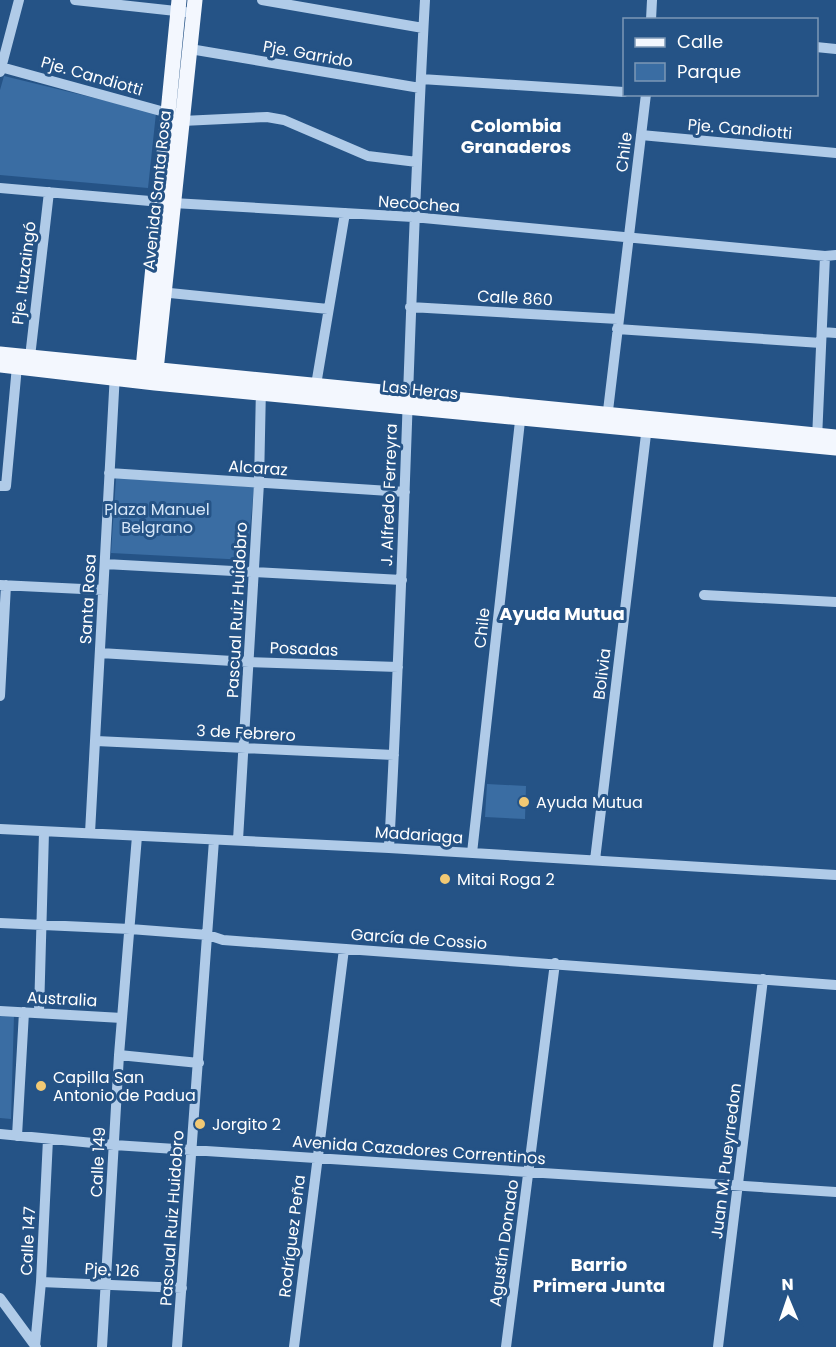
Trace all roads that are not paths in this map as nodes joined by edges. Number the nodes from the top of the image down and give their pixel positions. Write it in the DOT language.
graph roads {
  1 [pos="19,0"];
  2 [pos="75,0"];
  3 [pos="262,0"];
  4 [pos="425,0"];
  5 [pos="652,0"];
  6 [pos="186,6"];
  7 [pos="651,18"];
  8 [pos="423,28"];
  9 [pos="818,47"];
  10 [pos="190,49"];
  11 [pos="836,49"];
  12 [pos="1,69"];
  13 [pos="421,83"];
  14 [pos="623,92"];
  15 [pos="646,96"];
  16 [pos="175,117"];
  17 [pos="642,135"];
  18 [pos="836,153"];
  19 [pos="417,162"];
  20 [pos="0,188"];
  21 [pos="49,192"];
  22 [pos="167,202"];
  23 [pos="345,213"];
  24 [pos="413,217"];
  25 [pos="628,237"];
  26 [pos="831,256"];
  27 [pos="157,292"];
  28 [pos="410,306"];
  29 [pos="328,309"];
  30 [pos="618,324"];
  31 [pos="836,333"];
  32 [pos="821,338"];
  33 [pos="0,354"];
  34 [pos="30,357"];
  35 [pos="0,364"];
  36 [pos="17,366"];
  37 [pos="115,373"];
  38 [pos="149,376"];
  39 [pos="316,385"];
  40 [pos="261,386"];
  41 [pos="407,401"];
  42 [pos="521,412"];
  43 [pos="607,421"];
  44 [pos="647,425"];
  45 [pos="836,437"];
  46 [pos="817,440"];
  47 [pos="836,448"];
  48 [pos="109,473"];
  49 [pos="259,483"];
  50 [pos="3,486"];
  51 [pos="405,492"];
  52 [pos="105,564"];
  53 [pos="254,573"];
  54 [pos="402,580"];
  55 [pos="3,585"];
  56 [pos="103,591"];
  57 [pos="704,595"];
  58 [pos="836,602"];
  59 [pos="100,653"];
  60 [pos="249,662"];
  61 [pos="398,667"];
  62 [pos="0,696"];
  63 [pos="96,741"];
  64 [pos="244,748"];
  65 [pos="394,755"];
  66 [pos="0,829"];
  67 [pos="45,832"];
  68 [pos="90,833"];
  69 [pos="137,836"];
  70 [pos="214,840"];
  71 [pos="238,840"];
  72 [pos="389,848"];
  73 [pos="472,853"];
  74 [pos="595,860"];
  75 [pos="836,875"];
  76 [pos="0,923"];
  77 [pos="41,925"];
  78 [pos="130,929"];
  79 [pos="208,935"];
  80 [pos="344,950"];
  81 [pos="555,963"];
  82 [pos="764,979"];
  83 [pos="836,985"];
  84 [pos="0,1011"];
  85 [pos="24,1012"];
  86 [pos="39,1013"];
  87 [pos="122,1018"];
  88 [pos="119,1055"];
  89 [pos="199,1062"];
  90 [pos="0,1134"];
  91 [pos="18,1136"];
  92 [pos="48,1138"];
  93 [pos="114,1145"];
  94 [pos="192,1150"];
  95 [pos="317,1157"];
  96 [pos="529,1173"];
  97 [pos="739,1187"];
  98 [pos="836,1192"];
  99 [pos="41,1282"];
  100 [pos="107,1284"];
  101 [pos="182,1288"];
  102 [pos="0,1298"];
  103 [pos="36,1346"];
  104 [pos="102,1347"];
  105 [pos="177,1347"];
  106 [pos="294,1347"];
  107 [pos="506,1347"];
  108 [pos="718,1347"];
  1 -- 12 [label="street"];
  2 -- 6 [label="street"];
  3 -- 8 [label="street"];
  4 -- 8 [label="street, J. Alfredo Ferreyra"];
  5 -- 7 [label="street"];
  6 -- 10 [label="main road, Avenida Santa Rosa"];
  6 -- 16 [label="main road, Avenida Santa Rosa"];
  8 -- 13 [label="street, J. Alfredo Ferreyra"];
  9 -- 11 [label="street"];
  10 -- 13 [label="street, Pje. Garrido"];
  10 -- 16 [label="main road, Avenida Santa Rosa"];
  12 -- 16 [label="street, Pje. Candiotti"];
  13 -- 14 [label="street, Pje. Garrido"];
  13 -- 19 [label="street, J. Alfredo Ferreyra"];
  15 -- 17 [label="street, Chile"];
  16 -- 19 [label="street, Pje. Candiotti"];
  16 -- 22 [label="main road, Avenida Santa Rosa"];
  17 -- 18 [label="street, Pje. Candiotti"];
  17 -- 25 [label="street, Chile"];
  19 -- 24 [label="street, J. Alfredo Ferreyra"];
  20 -- 21 [label="street, Necochea"];
  21 -- 22 [label="street, Necochea"];
  21 -- 34 [label="street, Pje. Ituzaingó"];
  22 -- 23 [label="street, Necochea"];
  22 -- 27 [label="main road, Avenida Santa Rosa"];
  23 -- 24 [label="street, Necochea"];
  23 -- 29 [label="street"];
  24 -- 25 [label="street, Necochea"];
  24 -- 28 [label="street, J. Alfredo Ferreyra"];
  25 -- 26 [label="street, Necochea"];
  25 -- 30 [label="street, Chile"];
  26 -- 32 [label="street"];
  27 -- 29 [label="street"];
  27 -- 38 [label="main road, Avenida Santa Rosa"];
  28 -- 30 [label="street, Calle 860"];
  28 -- 41 [label="street, J. Alfredo Ferreyra"];
  29 -- 39 [label="street"];
  30 -- 32 [label="street, Calle 860"];
  30 -- 43 [label="street, Chile"];
  31 -- 32 [label="street, Calle 860"];
  32 -- 46 [label="street"];
  33 -- 34 [label="main road, Las Heras"];
  34 -- 37 [label="main road, Las Heras"];
  35 -- 36 [label="main road, Las Heras"];
  36 -- 37 [label="main road, Las Heras"];
  36 -- 50 [label="street"];
  37 -- 38 [label="main road, Las Heras"];
  37 -- 48 [label="street, Santa Rosa"];
  38 -- 40 [label="main road, Las Heras"];
  39 -- 40 [label="main road, Las Heras"];
  39 -- 41 [label="main road, Las Heras"];
  40 -- 41 [label="main road, Las Heras"];
  40 -- 49 [label="street, Pascual Ruiz Huidobro"];
  41 -- 42 [label="main road, Las Heras"];
  41 -- 51 [label="street, J. Alfredo Ferreyra"];
  42 -- 43 [label="main road, Las Heras"];
  42 -- 73 [label="street, Chile"];
  43 -- 44 [label="main road, Las Heras"];
  44 -- 46 [label="main road, Las Heras"];
  44 -- 74 [label="street, Bolivia"];
  45 -- 46 [label="main road, Las Heras"];
  46 -- 47 [label="main road, Las Heras"];
  48 -- 49 [label="street, Alcaraz"];
  48 -- 52 [label="street, Santa Rosa"];
  49 -- 51 [label="street, Alcaraz"];
  49 -- 53 [label="street, Pascual Ruiz Huidobro"];
  51 -- 54 [label="street, J. Alfredo Ferreyra"];
  52 -- 53 [label="street"];
  52 -- 56 [label="street, Santa Rosa"];
  53 -- 54 [label="street"];
  53 -- 60 [label="street, Pascual Ruiz Huidobro"];
  54 -- 61 [label="street, J. Alfredo Ferreyra"];
  55 -- 56 [label="street"];
  55 -- 62 [label="street"];
  56 -- 59 [label="street, Santa Rosa"];
  57 -- 58 [label="street"];
  59 -- 60 [label="street, Posadas"];
  59 -- 63 [label="street, Santa Rosa"];
  60 -- 61 [label="street, Posadas"];
  60 -- 64 [label="street, Pascual Ruiz Huidobro"];
  61 -- 65 [label="street, J. Alfredo Ferreyra"];
  63 -- 64 [label="street, 3 de Febrero"];
  63 -- 68 [label="street, Santa Rosa"];
  64 -- 65 [label="street, 3 de Febrero"];
  64 -- 71 [label="street, Pascual Ruiz Huidobro"];
  65 -- 72 [label="street, J. Alfredo Ferreyra"];
  66 -- 67 [label="street, Madariaga"];
  67 -- 68 [label="street, Madariaga"];
  67 -- 77 [label="street"];
  68 -- 69 [label="street, Madariaga"];
  69 -- 70 [label="street, Madariaga"];
  69 -- 78 [label="street, Calle 149"];
  70 -- 71 [label="street, Madariaga"];
  70 -- 79 [label="street, Pascual Ruiz Huidobro"];
  71 -- 72 [label="street, Madariaga"];
  72 -- 73 [label="street, Madariaga"];
  73 -- 74 [label="street, Madariaga"];
  74 -- 75 [label="street, Madariaga"];
  76 -- 77 [label="street, García de Cossio"];
  77 -- 78 [label="street, García de Cossio"];
  77 -- 86 [label="street"];
  78 -- 79 [label="street, García de Cossio"];
  78 -- 87 [label="street, Calle 149"];
  79 -- 80 [label="street, García de Cossio"];
  79 -- 89 [label="street, Pascual Ruiz Huidobro"];
  80 -- 81 [label="street, García de Cossio"];
  80 -- 95 [label="street, Rodríguez Peña"];
  81 -- 82 [label="street, García de Cossio"];
  81 -- 96 [label="street, Agustín Donado"];
  82 -- 83 [label="street, García de Cossio"];
  82 -- 97 [label="street, Juan M. Pueyrredon"];
  84 -- 85 [label="street, Australia"];
  85 -- 86 [label="street, Australia"];
  85 -- 91 [label="street"];
  86 -- 87 [label="street, Australia"];
  87 -- 88 [label="street, Calle 149"];
  88 -- 89 [label="street"];
  88 -- 93 [label="street, Calle 149"];
  89 -- 94 [label="street, Pascual Ruiz Huidobro"];
  90 -- 91 [label="street, Avenida Cazadores Correntinos"];
  91 -- 92 [label="street, Avenida Cazadores Correntinos"];
  92 -- 93 [label="street, Avenida Cazadores Correntinos"];
  92 -- 99 [label="street, Calle 147"];
  93 -- 94 [label="street, Avenida Cazadores Correntinos"];
  93 -- 100 [label="street, Calle 149"];
  94 -- 95 [label="street, Avenida Cazadores Correntinos"];
  94 -- 101 [label="street, Pascual Ruiz Huidobro"];
  95 -- 96 [label="street, Avenida Cazadores Correntinos"];
  95 -- 106 [label="street, Rodríguez Peña"];
  96 -- 97 [label="street, Avenida Cazadores Correntinos"];
  96 -- 107 [label="street, Agustín Donado"];
  97 -- 98 [label="street, Avenida Cazadores Correntinos"];
  97 -- 108 [label="street, Juan M. Pueyrredon"];
  99 -- 100 [label="street, Pje. 126"];
  99 -- 103 [label="street, Calle 147"];
  100 -- 101 [label="street, Pje. 126"];
  100 -- 104 [label="street, Calle 149"];
  101 -- 105 [label="street, Pascual Ruiz Huidobro"];
  102 -- 103 [label="street"];
}
